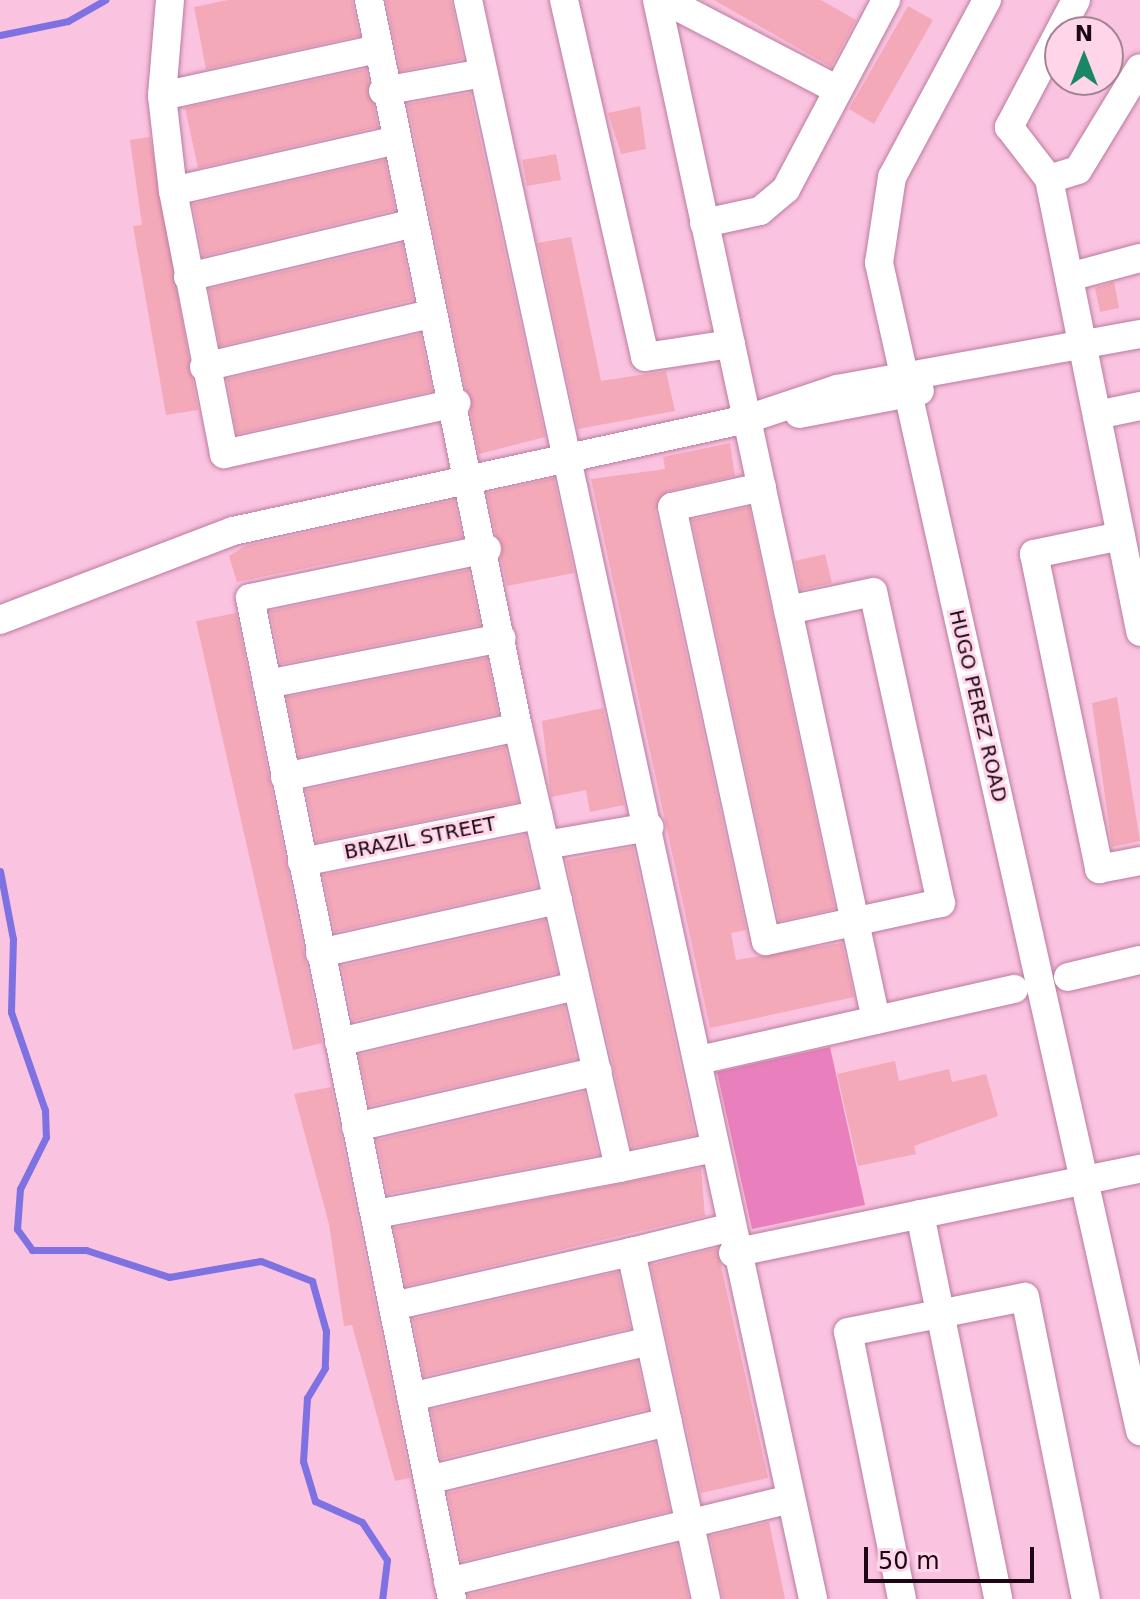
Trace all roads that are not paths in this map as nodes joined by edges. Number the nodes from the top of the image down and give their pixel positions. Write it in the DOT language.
graph roads {
  1 [pos="172,0"];
  2 [pos="369,0"];
  3 [pos="468,0"];
  4 [pos="564,0"];
  5 [pos="657,0"];
  6 [pos="665,0"];
  7 [pos="987,0"];
  8 [pos="1076,0"];
  9 [pos="879,2"];
  10 [pos="377,49"];
  11 [pos="1140,68"];
  12 [pos="483,73"];
  13 [pos="836,89"];
  14 [pos="383,91"];
  15 [pos="162,96"];
  16 [pos="393,141"];
  17 [pos="1049,179"];
  18 [pos="173,191"];
  19 [pos="704,223"];
  20 [pos="411,224"];
  21 [pos="1138,256"];
  22 [pos="188,277"];
  23 [pos="1069,277"];
  24 [pos="430,314"];
  25 [pos="1140,334"];
  26 [pos="731,344"];
  27 [pos="1083,346"];
  28 [pos="204,367"];
  29 [pos="907,384"];
  30 [pos="456,403"];
  31 [pos="1140,406"];
  32 [pos="1097,415"];
  33 [pos="747,419"];
  34 [pos="571,457"];
  35 [pos="470,479"];
  36 [pos="762,487"];
  37 [pos="1121,536"];
  38 [pos="487,549"];
  39 [pos="788,610"];
  40 [pos="0,620"];
  41 [pos="1140,632"];
  42 [pos="502,638"];
  43 [pos="267,684"];
  44 [pos="518,727"];
  45 [pos="285,777"];
  46 [pos="538,815"];
  47 [pos="649,827"];
  48 [pos="545,845"];
  49 [pos="1140,861"];
  50 [pos="302,862"];
  51 [pos="558,900"];
  52 [pos="855,922"];
  53 [pos="320,953"];
  54 [pos="1140,960"];
  55 [pos="1068,977"];
  56 [pos="575,986"];
  57 [pos="1014,989"];
  58 [pos="876,1020"];
  59 [pos="339,1042"];
  60 [pos="699,1060"];
  61 [pos="598,1071"];
  62 [pos="356,1127"];
  63 [pos="714,1148"];
  64 [pos="619,1168"];
  65 [pos="1140,1169"];
  66 [pos="1084,1180"];
  67 [pos="375,1214"];
  68 [pos="920,1214"];
  69 [pos="730,1241"];
  70 [pos="631,1252"];
  71 [pos="393,1306"];
  72 [pos="940,1313"];
  73 [pos="650,1341"];
  74 [pos="411,1397"];
  75 [pos="668,1422"];
  76 [pos="1140,1431"];
  77 [pos="428,1480"];
  78 [pos="790,1499"];
  79 [pos="690,1523"];
  80 [pos="450,1591"];
  81 [pos="706,1599"];
  82 [pos="813,1599"];
  83 [pos="902,1599"];
  84 [pos="998,1599"];
  85 [pos="1086,1599"];
  1 -- 15 [label="street"];
  2 -- 10 [label="street"];
  3 -- 12 [label="street"];
  4 -- 26 [label="street"];
  5 -- 19 [label="street"];
  6 -- 13 [label="street"];
  7 -- 29 [label="street, HUGO PEREZ ROAD"];
  8 -- 17 [label="street"];
  9 -- 13 [label="street"];
  10 -- 14 [label="street"];
  10 -- 15 [label="street"];
  11 -- 17 [label="street"];
  12 -- 14 [label="street"];
  12 -- 34 [label="street"];
  13 -- 19 [label="street"];
  14 -- 16 [label="street"];
  15 -- 18 [label="street"];
  16 -- 18 [label="street"];
  16 -- 20 [label="street"];
  17 -- 23 [label="street"];
  18 -- 22 [label="street"];
  19 -- 26 [label="street"];
  20 -- 22 [label="street"];
  20 -- 24 [label="street"];
  21 -- 23 [label="street"];
  22 -- 28 [label="street"];
  23 -- 27 [label="street"];
  24 -- 28 [label="street"];
  24 -- 30 [label="street"];
  25 -- 27 [label="street"];
  26 -- 33 [label="street"];
  27 -- 29 [label="street"];
  27 -- 32 [label="street"];
  28 -- 30 [label="street"];
  29 -- 33 [label="street"];
  29 -- 66 [label="street, HUGO PEREZ ROAD"];
  30 -- 35 [label="street"];
  31 -- 32 [label="street"];
  32 -- 37 [label="street"];
  33 -- 34 [label="street"];
  33 -- 36 [label="street"];
  34 -- 35 [label="street"];
  34 -- 47 [label="street"];
  35 -- 38 [label="street"];
  35 -- 40 [label="street"];
  36 -- 39 [label="street"];
  36 -- 52 [label="street"];
  37 -- 41 [label="street"];
  37 -- 49 [label="street"];
  38 -- 42 [label="street"];
  38 -- 43 [label="street"];
  39 -- 52 [label="street"];
  39 -- 52 [label="street"];
  42 -- 43 [label="street"];
  42 -- 44 [label="street"];
  43 -- 45 [label="street"];
  44 -- 45 [label="street"];
  44 -- 46 [label="street"];
  45 -- 50 [label="street"];
  46 -- 48 [label="street"];
  46 -- 50 [label="street, BRAZIL STREET"];
  47 -- 48 [label="street"];
  47 -- 60 [label="street"];
  48 -- 51 [label="street"];
  50 -- 53 [label="street"];
  51 -- 53 [label="street"];
  51 -- 56 [label="street"];
  52 -- 58 [label="street"];
  53 -- 59 [label="street"];
  54 -- 55 [label="street"];
  56 -- 59 [label="street"];
  56 -- 61 [label="street"];
  57 -- 58 [label="street"];
  58 -- 60 [label="street"];
  59 -- 62 [label="street"];
  60 -- 63 [label="street"];
  61 -- 62 [label="street"];
  61 -- 64 [label="street"];
  62 -- 67 [label="street"];
  63 -- 64 [label="street"];
  63 -- 69 [label="street"];
  64 -- 67 [label="street"];
  65 -- 66 [label="street"];
  66 -- 68 [label="street"];
  66 -- 76 [label="street, HUGO PEREZ ROAD"];
  67 -- 71 [label="street"];
  68 -- 69 [label="street"];
  68 -- 72 [label="street"];
  69 -- 70 [label="street"];
  69 -- 78 [label="street"];
  70 -- 71 [label="street"];
  70 -- 73 [label="street"];
  71 -- 74 [label="street"];
  72 -- 83 [label="street"];
  72 -- 84 [label="street"];
  72 -- 85 [label="street"];
  73 -- 74 [label="street"];
  73 -- 75 [label="street"];
  74 -- 77 [label="street"];
  75 -- 77 [label="street"];
  75 -- 79 [label="street"];
  77 -- 80 [label="street"];
  78 -- 79 [label="street"];
  78 -- 82 [label="street"];
  79 -- 80 [label="street"];
  79 -- 81 [label="street"];
}
